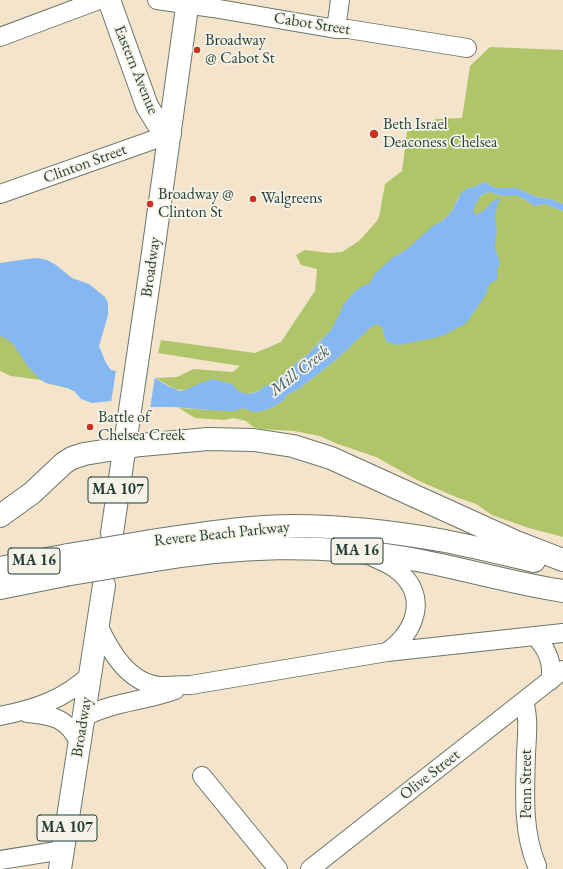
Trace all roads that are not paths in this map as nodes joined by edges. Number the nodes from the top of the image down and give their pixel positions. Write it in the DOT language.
graph roads {
  1 [pos="99,0"];
  2 [pos="109,0"];
  3 [pos="157,0"];
  4 [pos="340,0"];
  5 [pos="188,2"];
  6 [pos="336,29"];
  7 [pos="0,37"];
  8 [pos="466,48"];
  9 [pos="170,134"];
  10 [pos="0,194"];
  11 [pos="125,448"];
  12 [pos="0,516"];
  13 [pos="112,533"];
  14 [pos="150,551"];
  15 [pos="351,551"];
  16 [pos="563,560"];
  17 [pos="67,565"];
  18 [pos="563,566"];
  19 [pos="0,568"];
  20 [pos="104,585"];
  21 [pos="0,588"];
  22 [pos="563,591"];
  23 [pos="98,626"];
  24 [pos="563,632"];
  25 [pos="535,636"];
  26 [pos="387,652"];
  27 [pos="90,675"];
  28 [pos="556,676"];
  29 [pos="191,685"];
  30 [pos="524,701"];
  31 [pos="20,712"];
  32 [pos="0,716"];
  33 [pos="84,717"];
  34 [pos="80,744"];
  35 [pos="202,776"];
  36 [pos="0,860"];
  37 [pos="63,863"];
  38 [pos="537,866"];
  39 [pos="278,869"];
  40 [pos="310,869"];
  1 -- 7 [label="street"];
  2 -- 9 [label="main road, Eastern Avenue"];
  3 -- 5 [label="street, Cabot Street"];
  4 -- 6 [label="street"];
  5 -- 6 [label="street, Cabot Street"];
  5 -- 9 [label="main road, Broadway"];
  6 -- 8 [label="street, Cabot Street"];
  9 -- 10 [label="street, Clinton Street"];
  9 -- 11 [label="main road, Broadway"];
  11 -- 12 [label="main road"];
  11 -- 13 [label="main road, Broadway / MA 107"];
  11 -- 16 [label="main road"];
  14 -- 15 [label="main road, Revere Beach Parkway / MA 16"];
  14 -- 17 [label="main road, Revere Beach Parkway / MA 16, bridge"];
  14 -- 18 [label="main road, Revere Beach Parkway / MA 16"];
  15 -- 22 [label="main road, Revere Beach Parkway / MA 16"];
  15 -- 26 [label="street, Revere Beach Parkway"];
  17 -- 19 [label="main road, Revere Beach Parkway / MA 16"];
  17 -- 21 [label="main road, Revere Beach Parkway / MA 16"];
  20 -- 23 [label="main road, Broadway / MA 107"];
  23 -- 27 [label="main road, Broadway / MA 107"];
  23 -- 29 [label="street"];
  24 -- 25 [label="street"];
  25 -- 26 [label="street"];
  25 -- 28 [label="street, Olive Street"];
  26 -- 29 [label="street"];
  27 -- 31 [label="street"];
  27 -- 33 [label="main road, Broadway / MA 107"];
  28 -- 30 [label="street, Olive Street"];
  29 -- 33 [label="street"];
  30 -- 38 [label="street, Penn Street"];
  30 -- 40 [label="street, Olive Street"];
  31 -- 32 [label="street"];
  31 -- 34 [label="street"];
  33 -- 34 [label="main road, Broadway / MA 107"];
  34 -- 37 [label="main road, Broadway / MA 107"];
  35 -- 39 [label="street"];
  36 -- 37 [label="street"];
}
